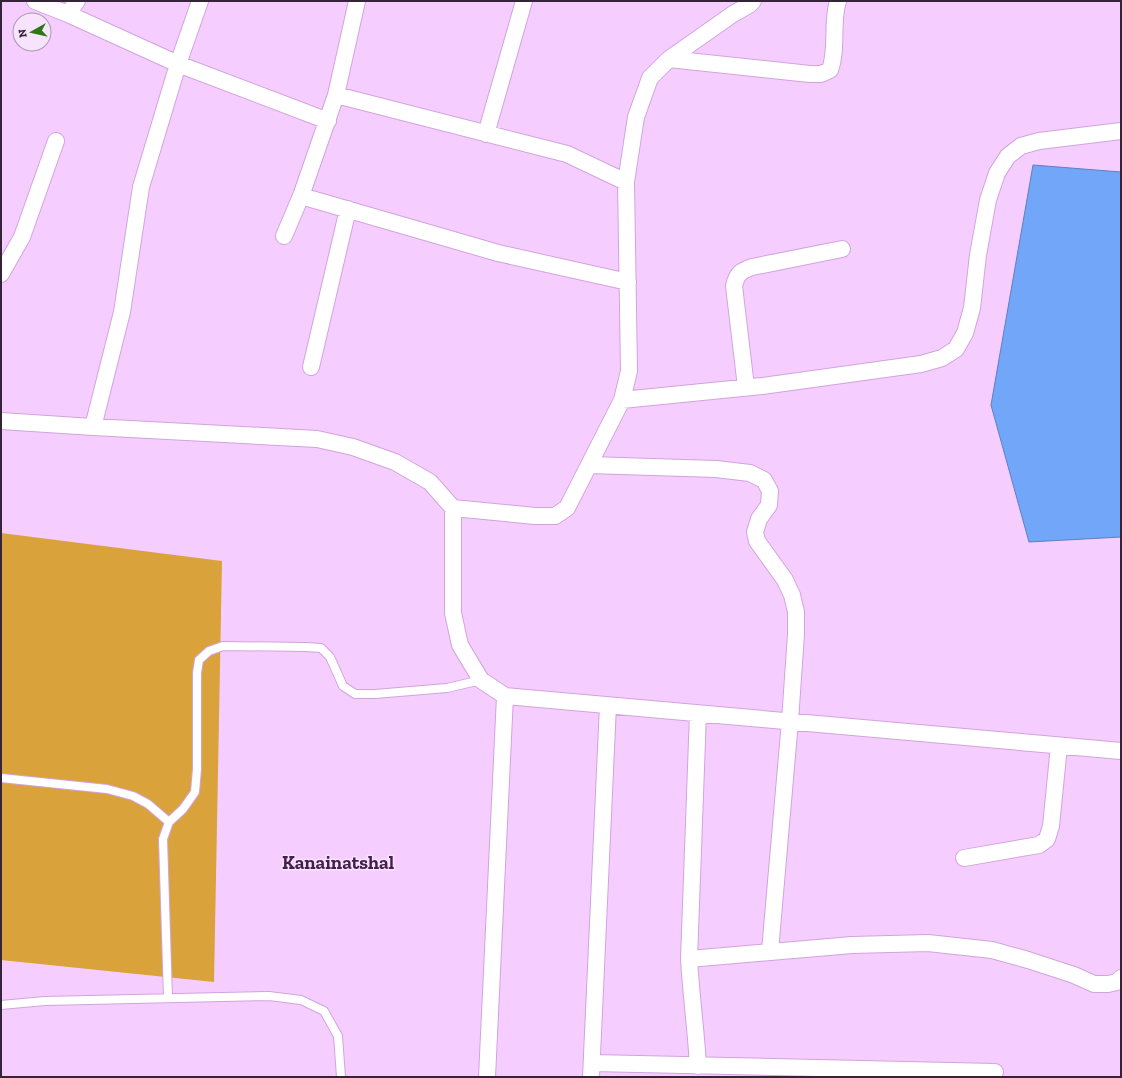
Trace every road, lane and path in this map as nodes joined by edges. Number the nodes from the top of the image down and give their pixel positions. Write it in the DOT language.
graph roads {
  1 [pos="35,1"];
  2 [pos="77,1"];
  3 [pos="200,1"];
  4 [pos="357,1"];
  5 [pos="524,1"];
  6 [pos="753,1"];
  7 [pos="838,1"];
  8 [pos="734,7"];
  9 [pos="68,14"];
  10 [pos="669,59"];
  11 [pos="178,64"];
  12 [pos="336,95"];
  13 [pos="328,121"];
  14 [pos="1121,131"];
  15 [pos="486,134"];
  16 [pos="56,141"];
  17 [pos="626,182"];
  18 [pos="301,196"];
  19 [pos="348,210"];
  20 [pos="284,236"];
  21 [pos="842,249"];
  22 [pos="1,274"];
  23 [pos="628,282"];
  24 [pos="311,367"];
  25 [pos="746,387"];
  26 [pos="622,400"];
  27 [pos="1,421"];
  28 [pos="93,428"];
  29 [pos="589,466"];
  30 [pos="453,508"];
  31 [pos="481,680"];
  32 [pos="505,696"];
  33 [pos="608,705"];
  34 [pos="698,713"];
  35 [pos="790,721"];
  36 [pos="1059,746"];
  37 [pos="1121,751"];
  38 [pos="1,778"];
  39 [pos="170,822"];
  40 [pos="964,858"];
  41 [pos="770,951"];
  42 [pos="689,958"];
  43 [pos="1121,978"];
  44 [pos="168,998"];
  45 [pos="1,1005"];
  46 [pos="698,1066"];
  47 [pos="591,1070"];
  48 [pos="995,1072"];
  49 [pos="341,1077"];
  50 [pos="487,1077"];
  1 -- 9 [label="street"];
  2 -- 9 [label="street"];
  3 -- 11 [label="street"];
  4 -- 12 [label="street"];
  5 -- 15 [label="street"];
  6 -- 8 [label="street"];
  7 -- 10 [label="street"];
  8 -- 10 [label="street"];
  9 -- 11 [label="street"];
  10 -- 17 [label="street"];
  11 -- 13 [label="street"];
  11 -- 28 [label="street"];
  12 -- 13 [label="street"];
  12 -- 15 [label="street"];
  13 -- 18 [label="street"];
  14 -- 25 [label="street"];
  15 -- 17 [label="street"];
  16 -- 22 [label="street"];
  17 -- 23 [label="street"];
  18 -- 19 [label="street"];
  18 -- 20 [label="street"];
  19 -- 23 [label="street"];
  19 -- 24 [label="street"];
  21 -- 25 [label="street"];
  23 -- 26 [label="street"];
  25 -- 26 [label="street"];
  26 -- 29 [label="street"];
  27 -- 28 [label="street"];
  28 -- 30 [label="street"];
  29 -- 30 [label="street"];
  29 -- 35 [label="street"];
  30 -- 31 [label="street"];
  31 -- 32 [label="street"];
  31 -- 39 [label="lane"];
  32 -- 33 [label="street"];
  32 -- 50 [label="street"];
  33 -- 34 [label="street"];
  33 -- 47 [label="street"];
  34 -- 35 [label="street"];
  34 -- 42 [label="street"];
  35 -- 36 [label="street"];
  35 -- 41 [label="street"];
  36 -- 37 [label="street"];
  36 -- 40 [label="street"];
  38 -- 39 [label="lane"];
  39 -- 44 [label="lane"];
  41 -- 42 [label="street"];
  41 -- 43 [label="street"];
  42 -- 46 [label="street"];
  44 -- 45 [label="lane"];
  44 -- 49 [label="lane"];
  46 -- 47 [label="street"];
  46 -- 48 [label="street"];
}
